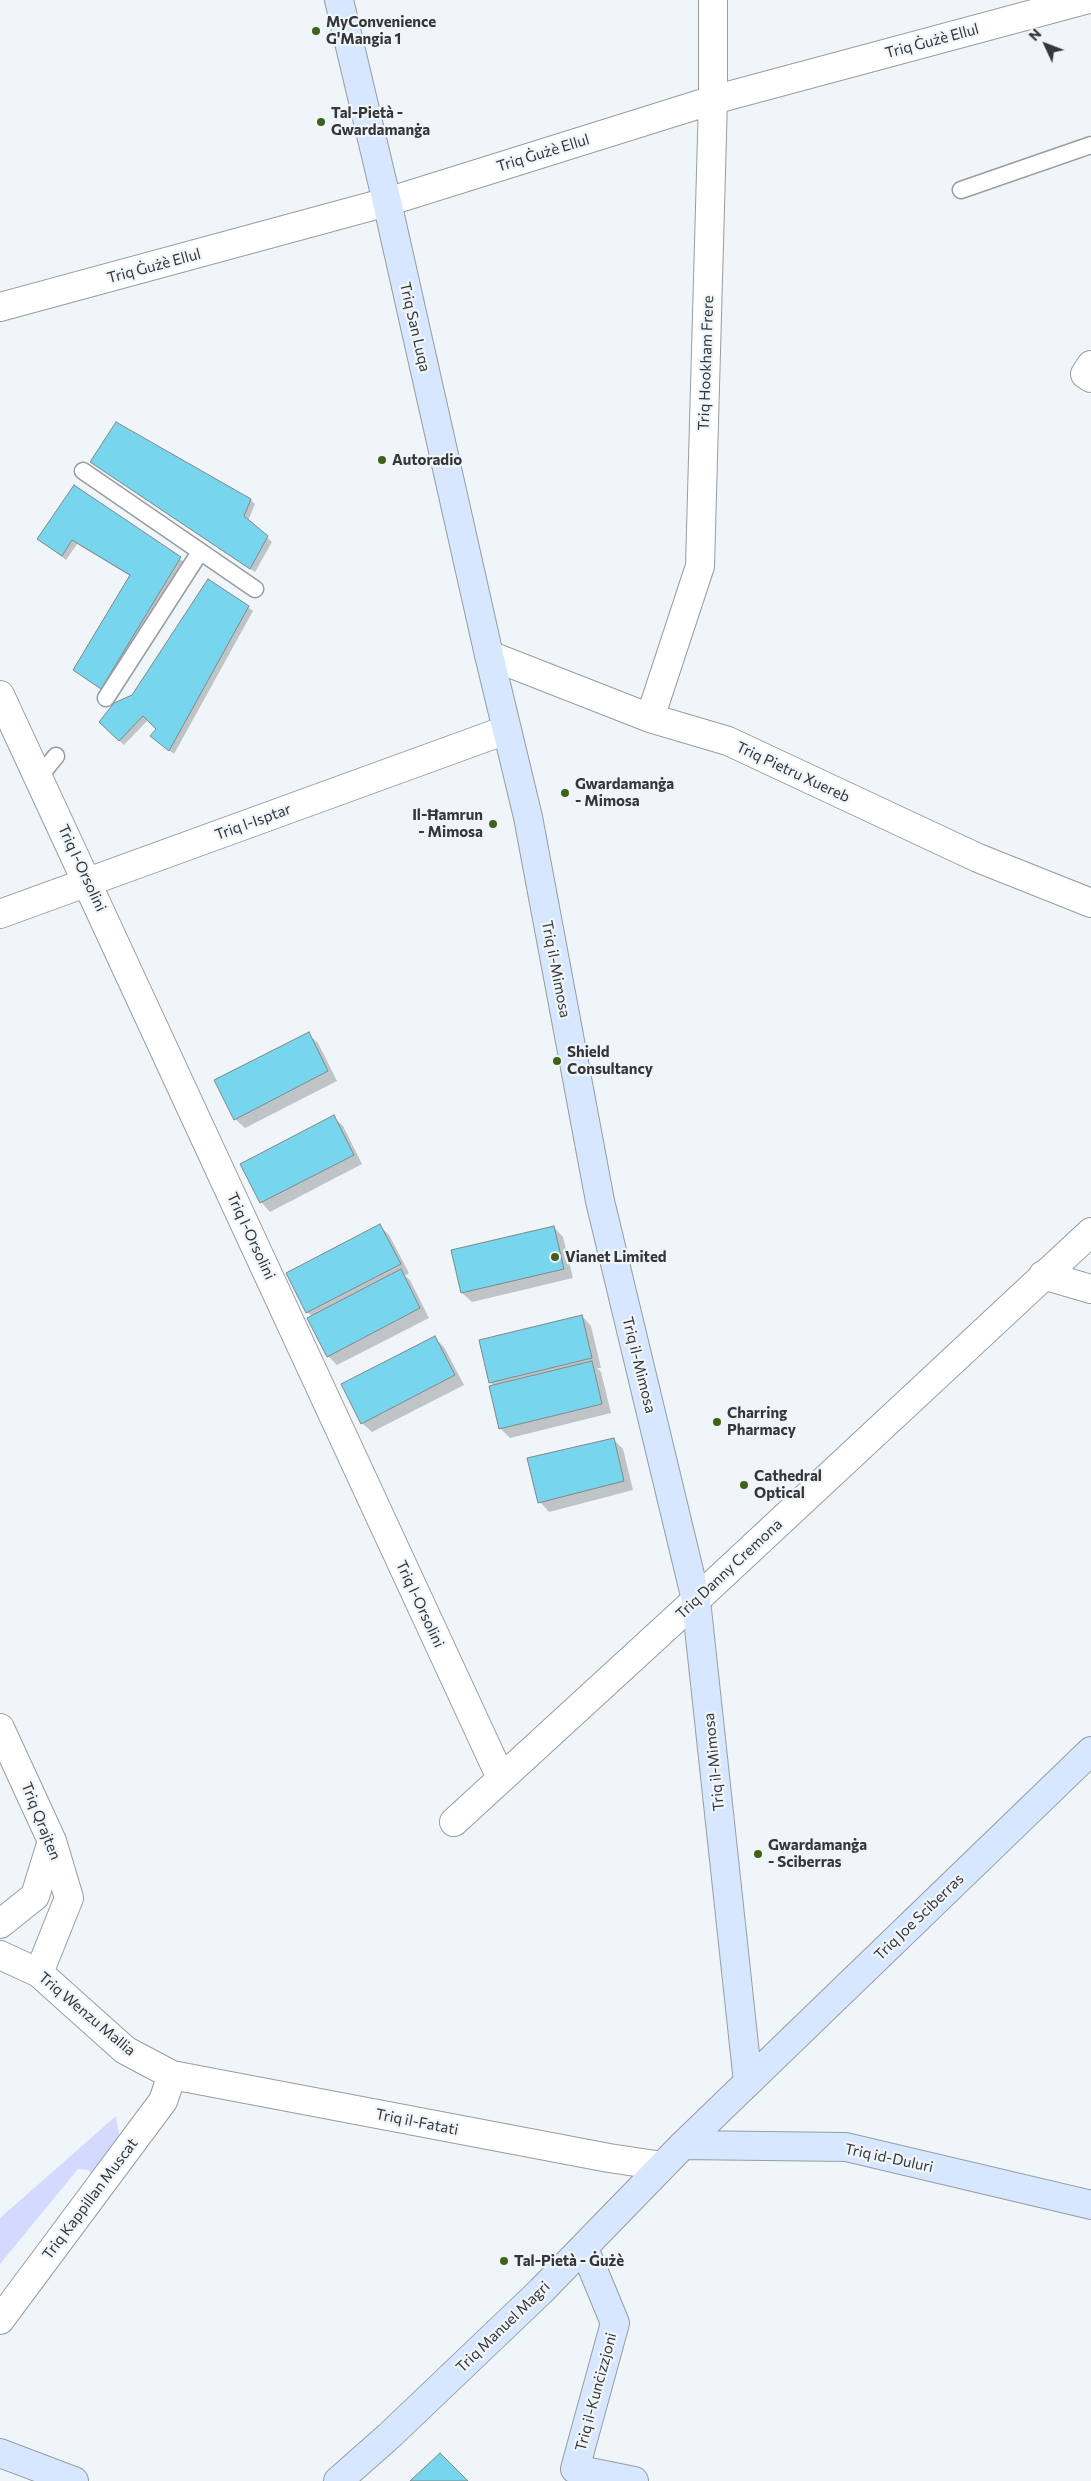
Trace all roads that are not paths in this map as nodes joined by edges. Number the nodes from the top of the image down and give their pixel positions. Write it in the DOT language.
graph roads {
  1 [pos="339,0"];
  2 [pos="713,0"];
  3 [pos="1085,0"];
  4 [pos="713,100"];
  5 [pos="1091,145"];
  6 [pos="961,190"];
  7 [pos="387,202"];
  8 [pos="0,307"];
  9 [pos="83,471"];
  10 [pos="200,552"];
  11 [pos="255,589"];
  12 [pos="488,655"];
  13 [pos="0,694"];
  14 [pos="106,698"];
  15 [pos="650,718"];
  16 [pos="506,730"];
  17 [pos="88,881"];
  18 [pos="1091,904"];
  19 [pos="0,914"];
  20 [pos="1091,1232"];
  21 [pos="1043,1275"];
  22 [pos="1091,1289"];
  23 [pos="696,1600"];
  24 [pos="0,1728"];
  25 [pos="1091,1751"];
  26 [pos="501,1778"];
  27 [pos="454,1822"];
  28 [pos="52,1840"];
  29 [pos="0,1924"];
  30 [pos="0,1954"];
  31 [pos="39,1973"];
  32 [pos="172,2075"];
  33 [pos="748,2082"];
  34 [pos="683,2145"];
  35 [pos="662,2166"];
  36 [pos="1091,2205"];
  37 [pos="584,2248"];
  38 [pos="0,2320"];
  39 [pos="0,2453"];
  40 [pos="574,2475"];
  41 [pos="74,2481"];
  42 [pos="338,2481"];
  43 [pos="634,2481"];
  1 -- 7 [label="street, Triq San Luqa"];
  2 -- 4 [label="street, Triq Hookham Frere"];
  3 -- 4 [label="street, Triq Ġużè Ellul"];
  4 -- 7 [label="street, Triq Ġużè Ellul"];
  4 -- 15 [label="street, Triq Hookham Frere"];
  5 -- 6 [label="lane"];
  7 -- 8 [label="street, Triq Ġużè Ellul"];
  7 -- 12 [label="street, Triq San Luqa"];
  9 -- 10 [label="lane"];
  10 -- 11 [label="lane"];
  10 -- 14 [label="lane"];
  12 -- 15 [label="street, Triq Pietru Xuereb"];
  12 -- 16 [label="street, Triq il-Mimosa"];
  13 -- 17 [label="street, Triq l-Orsolini"];
  15 -- 18 [label="street, Triq Pietru Xuereb"];
  16 -- 17 [label="street, Triq l-Isptar"];
  16 -- 23 [label="street, Triq il-Mimosa"];
  17 -- 19 [label="street, Triq l-Isptar"];
  17 -- 26 [label="street, Triq l-Orsolini"];
  20 -- 21 [label="street, Triq Danny Cremona"];
  21 -- 22 [label="street"];
  21 -- 23 [label="street, Triq Danny Cremona"];
  23 -- 26 [label="street, Triq Danny Cremona"];
  23 -- 33 [label="street, Triq il-Mimosa"];
  24 -- 28 [label="street, Triq Qrajten"];
  25 -- 33 [label="street, Triq Joe Sciberras"];
  26 -- 27 [label="street, Triq Danny Cremona"];
  28 -- 29 [label="street"];
  28 -- 31 [label="street, Triq Qrajten"];
  30 -- 31 [label="street, Triq Wenzu Mallia"];
  31 -- 32 [label="street, Triq Wenzu Mallia"];
  32 -- 35 [label="street, Triq il-Fatati"];
  32 -- 38 [label="street, Triq Kappillan Muscat"];
  33 -- 34 [label="street, Triq Manuel Magri"];
  34 -- 35 [label="street, Triq Manuel Magri"];
  34 -- 36 [label="street, Triq id-Duluri"];
  35 -- 37 [label="street, Triq Manuel Magri"];
  37 -- 40 [label="street, Triq il-Kunċizzjoni"];
  37 -- 42 [label="street, Triq Manuel Magri"];
  39 -- 41 [label="street"];
  40 -- 43 [label="street"];
}
